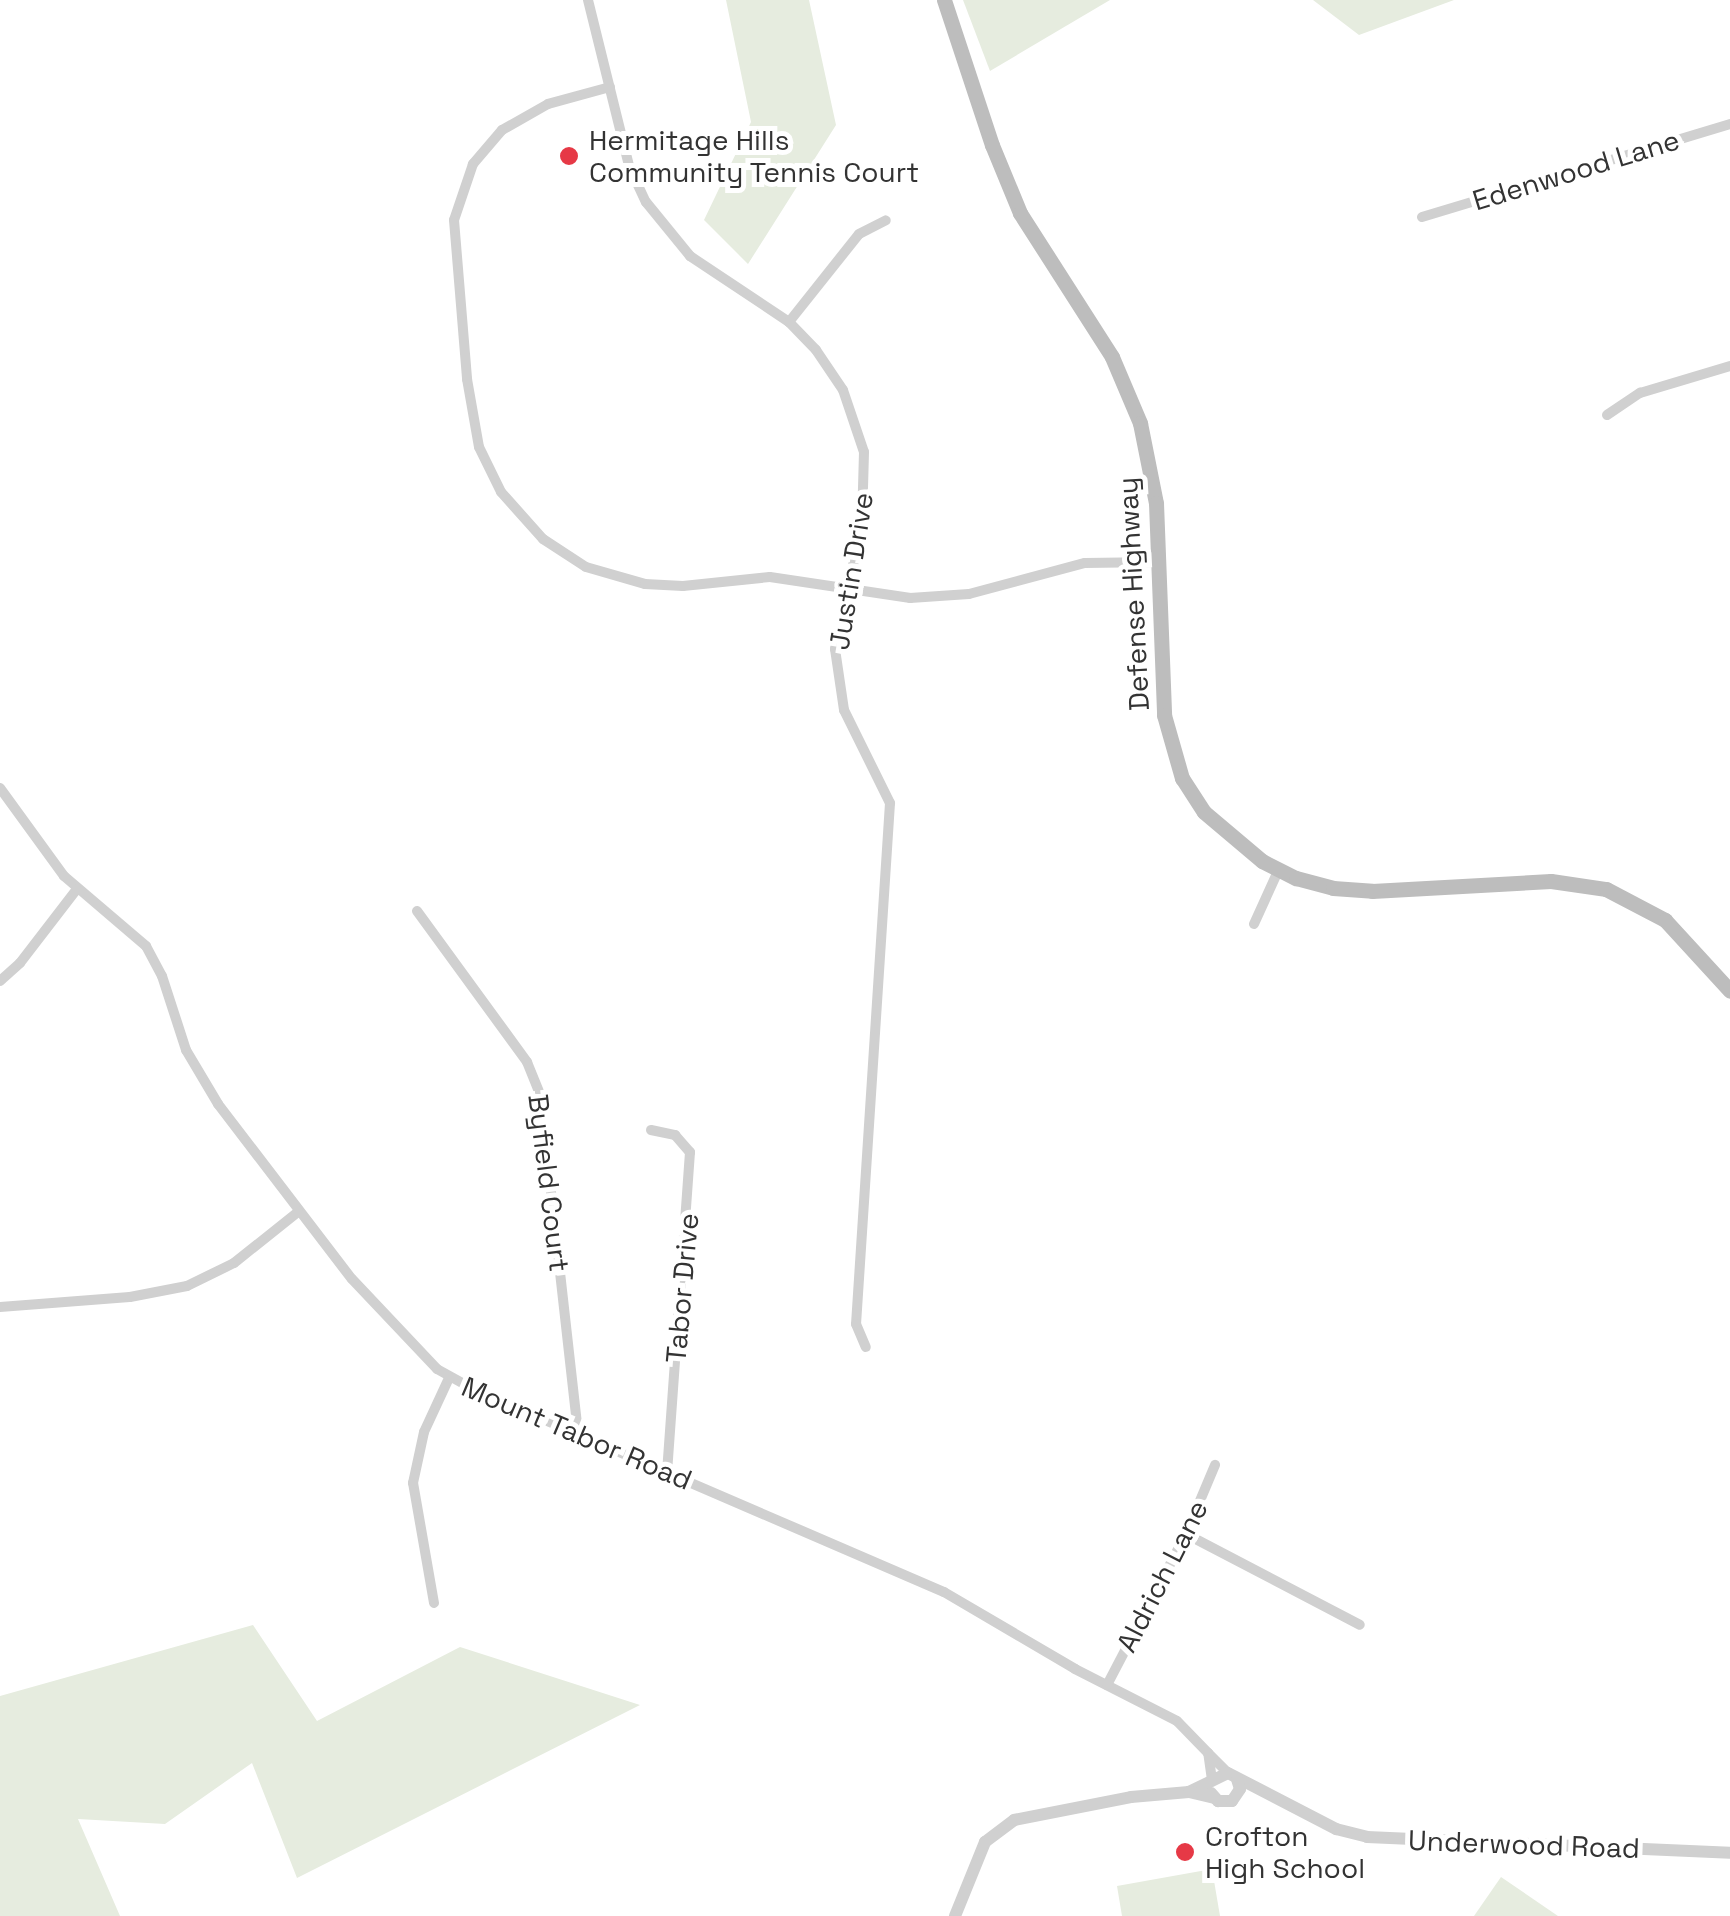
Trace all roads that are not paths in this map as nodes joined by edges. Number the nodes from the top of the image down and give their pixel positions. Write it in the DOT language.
graph roads {
  1 [pos="588,0"];
  2 [pos="944,0"];
  3 [pos="610,87"];
  4 [pos="1730,124"];
  5 [pos="1422,217"];
  6 [pos="886,220"];
  7 [pos="789,322"];
  8 [pos="1730,366"];
  9 [pos="1607,415"];
  10 [pos="1158,562"];
  11 [pos="846,589"];
  12 [pos="0,788"];
  13 [pos="1278,871"];
  14 [pos="78,889"];
  15 [pos="417,910"];
  16 [pos="1254,924"];
  17 [pos="0,981"];
  18 [pos="1730,991"];
  19 [pos="651,1130"];
  20 [pos="298,1212"];
  21 [pos="0,1306"];
  22 [pos="866,1346"];
  23 [pos="449,1378"];
  24 [pos="578,1434"];
  25 [pos="1215,1465"];
  26 [pos="667,1471"];
  27 [pos="1186,1534"];
  28 [pos="434,1604"];
  29 [pos="1360,1624"];
  30 [pos="1107,1685"];
  31 [pos="1208,1752"];
  32 [pos="1232,1776"];
  33 [pos="1212,1780"];
  34 [pos="1188,1792"];
  35 [pos="1268,1792"];
  36 [pos="1214,1798"];
  37 [pos="1236,1798"];
  38 [pos="1730,1853"];
  39 [pos="955,1916"];
  1 -- 3 [label="street, Justin Drive"];
  2 -- 10 [label="main road, Defense Highway"];
  3 -- 7 [label="street, Justin Drive"];
  3 -- 11 [label="street"];
  4 -- 5 [label="street, Edenwood Lane"];
  6 -- 7 [label="street"];
  7 -- 11 [label="street, Justin Drive"];
  8 -- 9 [label="street"];
  10 -- 11 [label="street"];
  10 -- 13 [label="main road, Defense Highway"];
  11 -- 22 [label="street, Justin Drive"];
  12 -- 14 [label="street, Mount Tabor Road"];
  13 -- 16 [label="street"];
  13 -- 18 [label="main road, Defense Highway"];
  14 -- 17 [label="street"];
  14 -- 20 [label="street, Mount Tabor Road"];
  15 -- 24 [label="street, Byfield Court"];
  19 -- 26 [label="street, Tabor Drive"];
  20 -- 21 [label="street"];
  20 -- 23 [label="street, Mount Tabor Road"];
  23 -- 24 [label="street, Mount Tabor Road"];
  23 -- 28 [label="street"];
  24 -- 26 [label="street, Mount Tabor Road"];
  25 -- 27 [label="street, Aldrich Lane"];
  26 -- 30 [label="street, Mount Tabor Road"];
  27 -- 29 [label="street"];
  27 -- 30 [label="street, Aldrich Lane"];
  30 -- 31 [label="street, Mount Tabor Road"];
  31 -- 32 [label="street, Mount Tabor Road"];
  31 -- 33 [label="street"];
  32 -- 33 [label="street"];
  32 -- 35 [label="street, Underwood Road"];
  32 -- 37 [label="street"];
  33 -- 34 [label="street"];
  33 -- 36 [label="street"];
  34 -- 36 [label="street"];
  34 -- 39 [label="street"];
  35 -- 37 [label="street"];
  35 -- 38 [label="street, Underwood Road"];
  36 -- 37 [label="street"];
}
